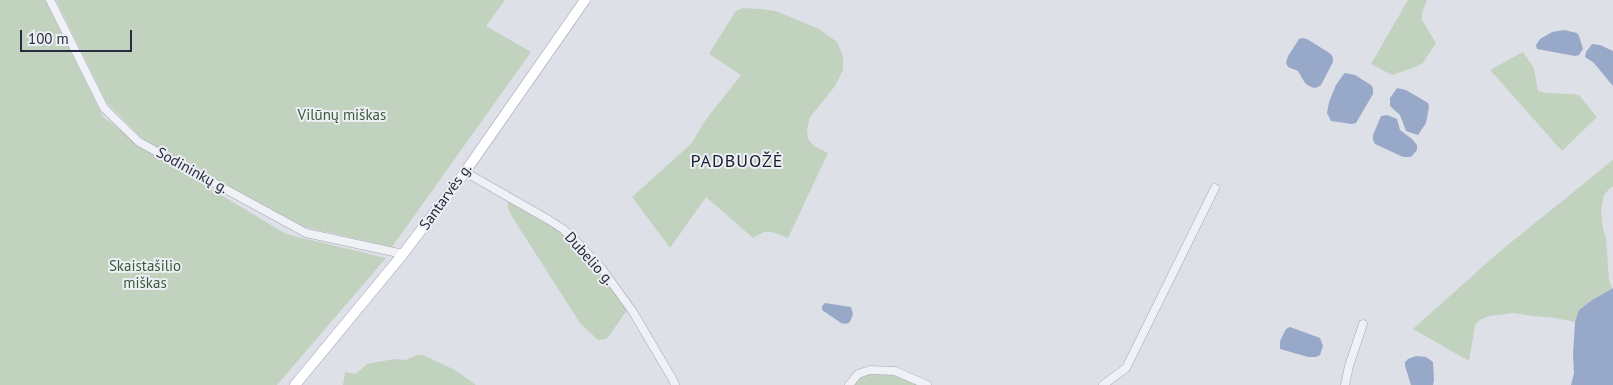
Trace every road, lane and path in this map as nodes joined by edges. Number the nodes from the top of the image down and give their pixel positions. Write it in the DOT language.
graph roads {
  1 [pos="50,0"];
  2 [pos="585,0"];
  3 [pos="465,172"];
  4 [pos="1215,188"];
  5 [pos="403,254"];
  6 [pos="1362,324"];
  7 [pos="295,385"];
  8 [pos="675,385"];
  9 [pos="849,385"];
  10 [pos="927,385"];
  11 [pos="1103,385"];
  12 [pos="1345,385"];
  1 -- 5 [label="street, Sodininkų g."];
  2 -- 3 [label="main road, Santarvės g."];
  3 -- 5 [label="main road, Santarvės g."];
  3 -- 8 [label="street, Dubelio g."];
  4 -- 11 [label="street"];
  5 -- 7 [label="main road, Santarvės g."];
  6 -- 12 [label="street"];
  9 -- 10 [label="street"];
}
